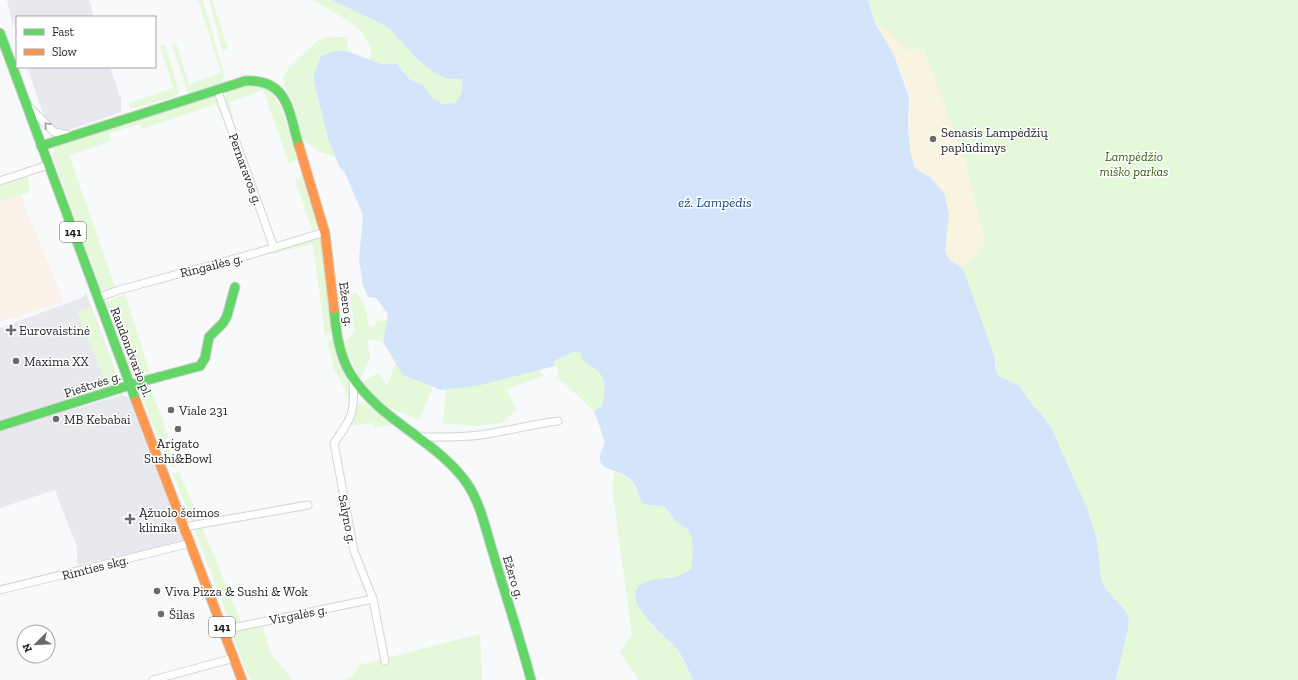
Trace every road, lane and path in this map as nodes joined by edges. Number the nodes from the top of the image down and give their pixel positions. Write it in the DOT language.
graph roads {
  1 [pos="0,33"];
  2 [pos="217,89"];
  3 [pos="25,104"];
  4 [pos="73,135"];
  5 [pos="41,146"];
  6 [pos="48,165"];
  7 [pos="0,181"];
  8 [pos="325,232"];
  9 [pos="274,248"];
  10 [pos="235,287"];
  11 [pos="97,298"];
  12 [pos="353,380"];
  13 [pos="130,385"];
  14 [pos="558,422"];
  15 [pos="0,426"];
  16 [pos="419,437"];
  17 [pos="308,505"];
  18 [pos="184,527"];
  19 [pos="191,544"];
  20 [pos="0,590"];
  21 [pos="373,599"];
  22 [pos="224,630"];
  23 [pos="234,658"];
  24 [pos="385,661"];
  25 [pos="153,680"];
  26 [pos="242,680"];
  27 [pos="531,680"];
  1 -- 3 [label="street, Raudondvario pl. / 141"];
  2 -- 4 [label="street, Ežero g."];
  2 -- 8 [label="street, Ežero g."];
  2 -- 9 [label="street, Pernaravos g."];
  4 -- 3 [label="street, Ežero g., one-way"];
  3 -- 5 [label="street, Raudondvario pl. / 141"];
  4 -- 5 [label="street, Ežero g."];
  5 -- 6 [label="street, Raudondvario pl. / 141"];
  6 -- 7 [label="street"];
  6 -- 11 [label="street, Raudondvario pl. / 141"];
  8 -- 9 [label="street, Ringailės g."];
  8 -- 12 [label="street, Ežero g."];
  9 -- 11 [label="street, Ringailės g."];
  10 -- 13 [label="street, Pieštvės g."];
  11 -- 13 [label="street, Raudondvario pl. / 141"];
  12 -- 16 [label="street, Ežero g."];
  12 -- 21 [label="street, Salyno g."];
  13 -- 15 [label="street, Pieštvės g."];
  13 -- 18 [label="street, Raudondvario pl. / 141"];
  14 -- 16 [label="street"];
  16 -- 27 [label="street, Ežero g."];
  17 -- 18 [label="street"];
  18 -- 19 [label="street, Raudondvario pl. / 141"];
  19 -- 20 [label="street, Rimties skg."];
  19 -- 22 [label="street, Raudondvario pl. / 141"];
  21 -- 22 [label="street, Virgalės g."];
  21 -- 24 [label="street, Salyno g."];
  22 -- 23 [label="street, Raudondvario pl. / 141"];
  23 -- 25 [label="street"];
  23 -- 26 [label="street, Raudondvario pl. / 141"];
}
